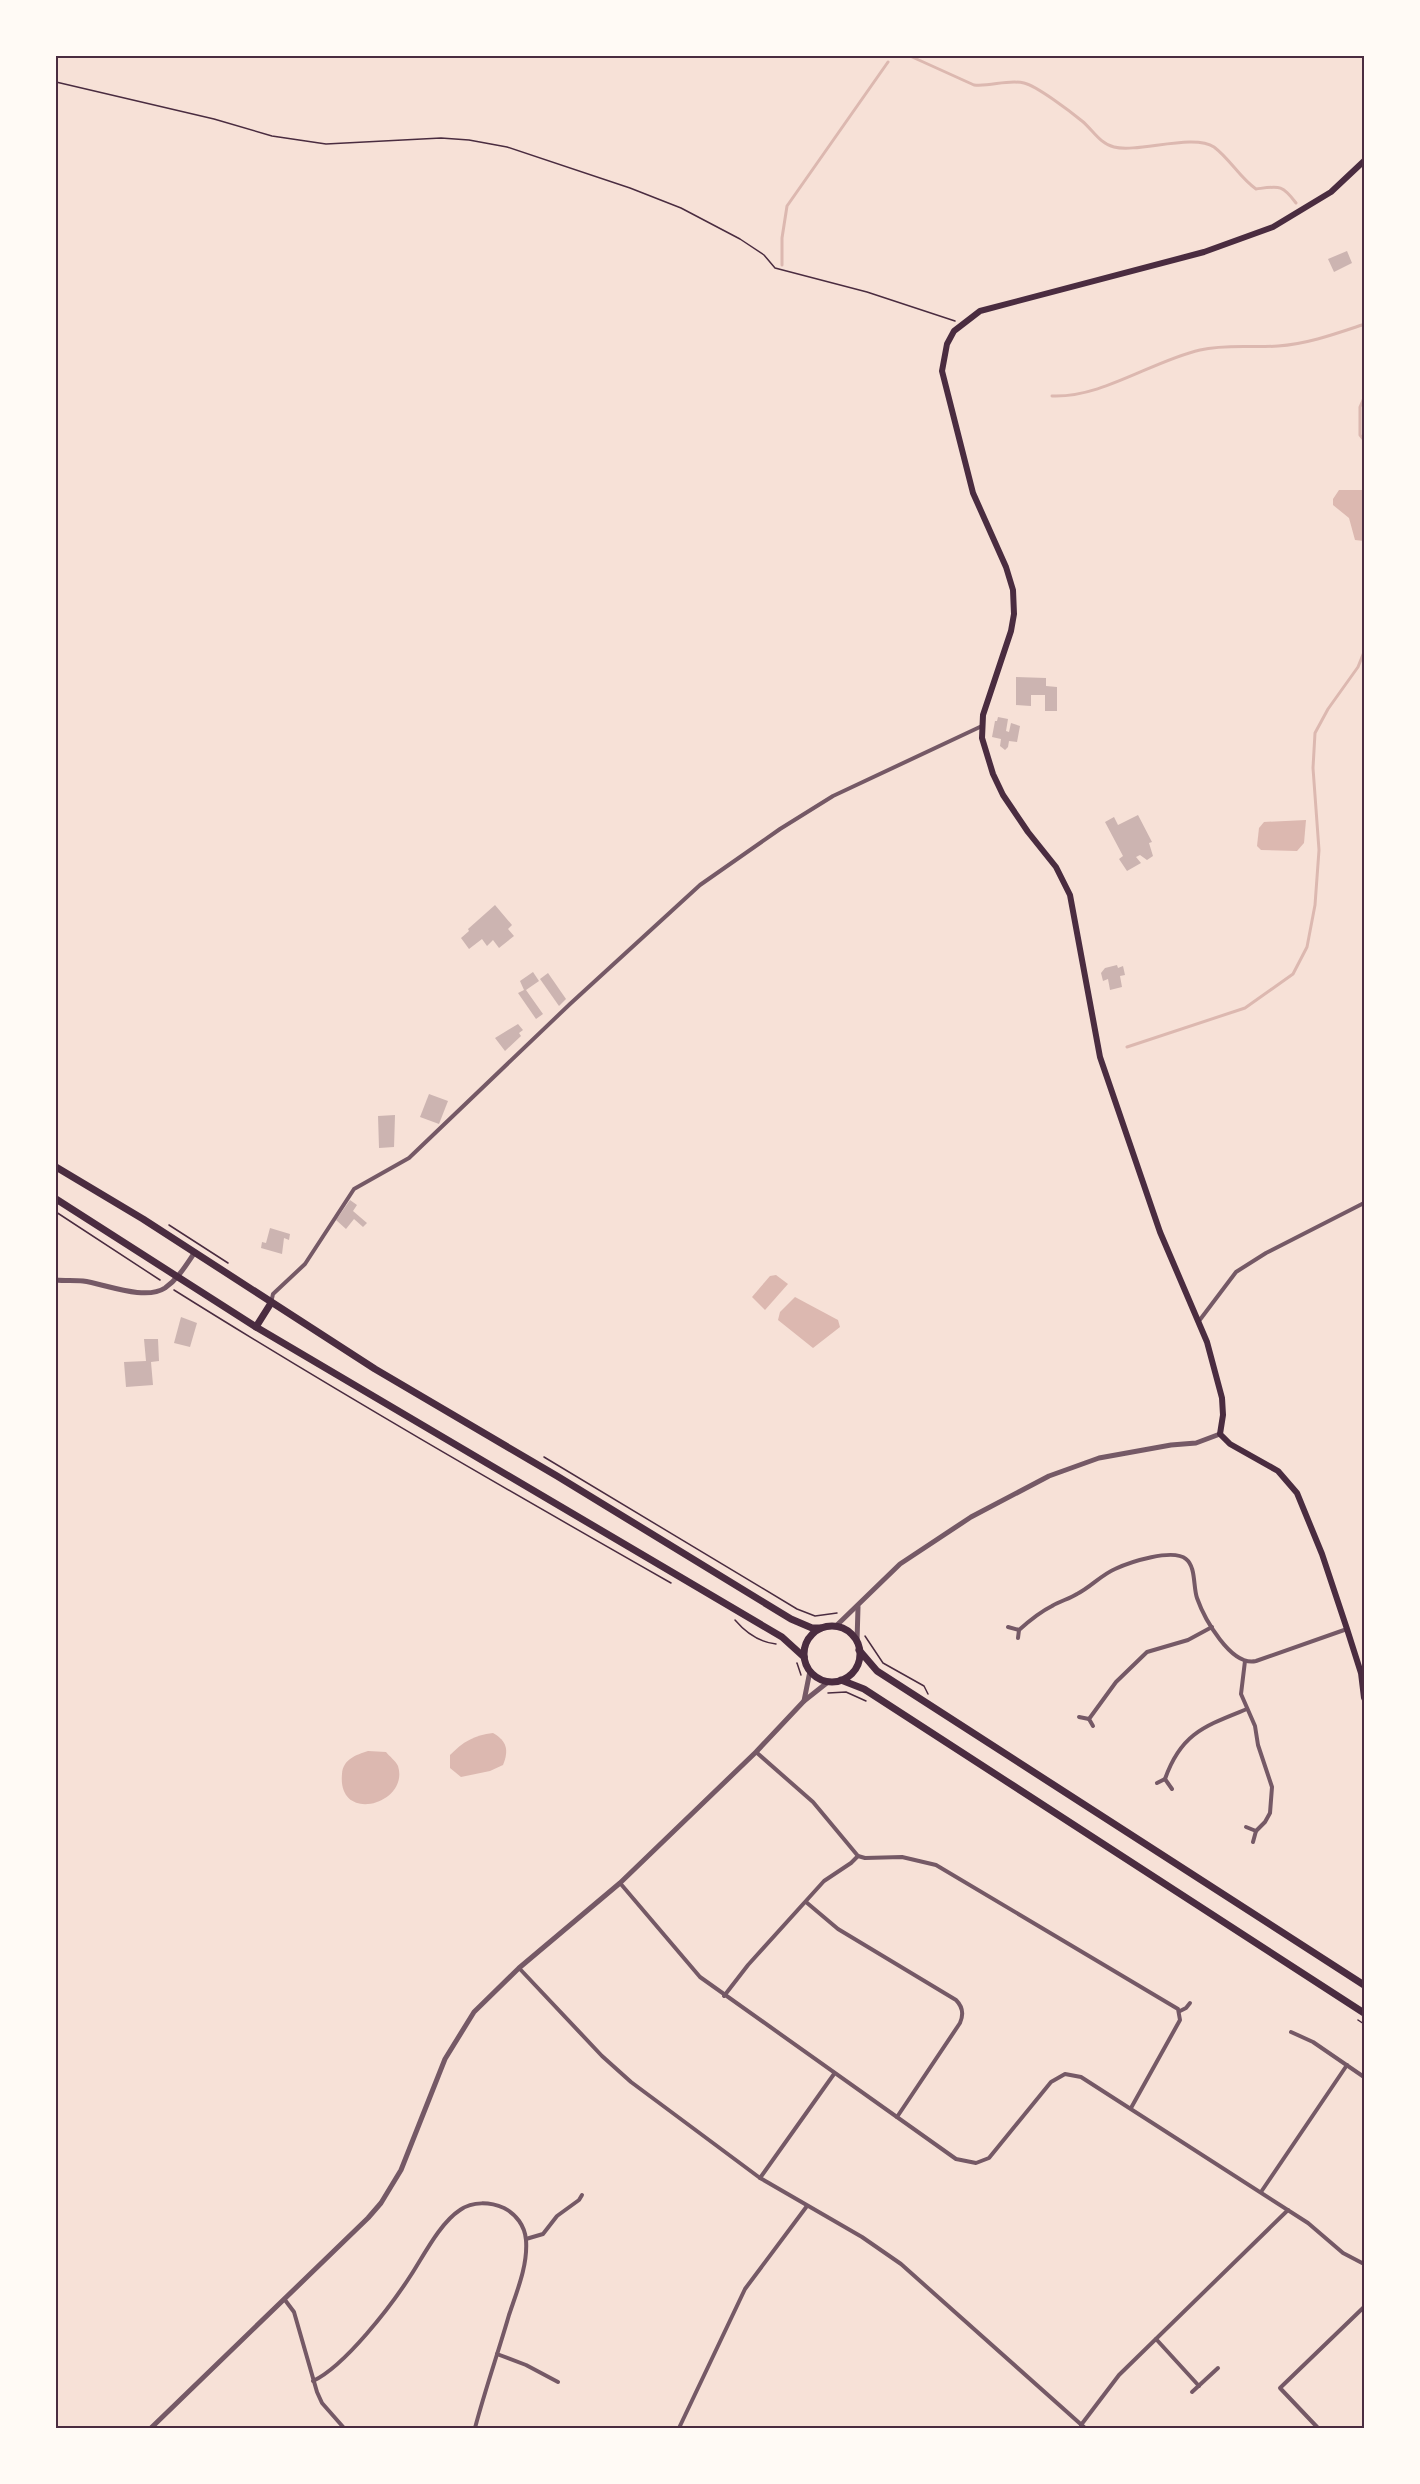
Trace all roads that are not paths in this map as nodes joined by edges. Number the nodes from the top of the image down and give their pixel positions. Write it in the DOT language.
graph roads {
  1 [pos="1365,161"];
  2 [pos="982,726"];
  3 [pos="56,1167"];
  4 [pos="56,1199"];
  5 [pos="1365,1203"];
  6 [pos="195,1252"];
  7 [pos="176,1278"];
  8 [pos="56,1280"];
  9 [pos="271,1303"];
  10 [pos="1199,1321"];
  11 [pos="256,1327"];
  12 [pos="1220,1434"];
  13 [pos="858,1607"];
  14 [pos="836,1626"];
  15 [pos="1008,1627"];
  16 [pos="821,1628"];
  17 [pos="1212,1628"];
  18 [pos="1347,1629"];
  19 [pos="1019,1630"];
  20 [pos="1018,1638"];
  21 [pos="856,1642"];
  22 [pos="859,1650"];
  23 [pos="804,1657"];
  24 [pos="1245,1661"];
  25 [pos="810,1671"];
  26 [pos="841,1680"];
  27 [pos="828,1682"];
  28 [pos="1365,1698"];
  29 [pos="804,1701"];
  30 [pos="1247,1709"];
  31 [pos="1079,1717"];
  32 [pos="1089,1719"];
  33 [pos="1093,1726"];
  34 [pos="756,1752"];
  35 [pos="1165,1779"];
  36 [pos="1157,1783"];
  37 [pos="1172,1789"];
  38 [pos="1246,1827"];
  39 [pos="1256,1831"];
  40 [pos="1252,1842"];
  41 [pos="858,1856"];
  42 [pos="620,1883"];
  43 [pos="806,1902"];
  44 [pos="519,1968"];
  45 [pos="1365,1985"];
  46 [pos="724,1996"];
  47 [pos="1190,2003"];
  48 [pos="1180,2011"];
  49 [pos="1365,2013"];
  50 [pos="1292,2032"];
  51 [pos="1347,2065"];
  52 [pos="834,2074"];
  53 [pos="1365,2077"];
  54 [pos="1131,2108"];
  55 [pos="897,2117"];
  56 [pos="760,2178"];
  57 [pos="1260,2193"];
  58 [pos="582,2195"];
  59 [pos="807,2206"];
  60 [pos="1288,2210"];
  61 [pos="526,2239"];
  62 [pos="1365,2264"];
  63 [pos="285,2300"];
  64 [pos="1365,2307"];
  65 [pos="1156,2339"];
  66 [pos="497,2354"];
  67 [pos="1218,2368"];
  68 [pos="313,2381"];
  69 [pos="558,2382"];
  70 [pos="1199,2386"];
  71 [pos="1192,2391"];
  72 [pos="1083,2427"];
  73 [pos="151,2428"];
  74 [pos="344,2428"];
  75 [pos="475,2428"];
  76 [pos="679,2428"];
  77 [pos="1318,2428"];
  1 -- 2 [label="main road"];
  2 -- 9 [label="street"];
  2 -- 10 [label="main road"];
  3 -- 6 [label="highway"];
  4 -- 7 [label="highway"];
  5 -- 10 [label="street"];
  6 -- 7 [label="street"];
  6 -- 9 [label="highway"];
  7 -- 8 [label="street"];
  7 -- 11 [label="highway"];
  9 -- 11 [label="highway"];
  9 -- 16 [label="highway"];
  10 -- 12 [label="main road"];
  11 -- 23 [label="highway"];
  12 -- 13 [label="street"];
  12 -- 18 [label="main road"];
  13 -- 14 [label="street"];
  13 -- 21 [label="street"];
  14 -- 16 [label="highway"];
  14 -- 21 [label="highway"];
  15 -- 19 [label="street"];
  16 -- 23 [label="highway"];
  17 -- 19 [label="street"];
  17 -- 24 [label="street"];
  17 -- 32 [label="street"];
  18 -- 24 [label="street"];
  18 -- 28 [label="main road"];
  19 -- 20 [label="street"];
  21 -- 22 [label="highway"];
  22 -- 26 [label="highway"];
  22 -- 45 [label="highway"];
  23 -- 25 [label="highway"];
  24 -- 30 [label="street"];
  25 -- 27 [label="highway"];
  25 -- 29 [label="street"];
  26 -- 27 [label="highway"];
  26 -- 49 [label="highway"];
  27 -- 29 [label="street"];
  29 -- 34 [label="street"];
  30 -- 35 [label="street"];
  30 -- 39 [label="street"];
  31 -- 32 [label="street"];
  32 -- 33 [label="street"];
  34 -- 41 [label="street"];
  34 -- 42 [label="street"];
  35 -- 36 [label="street"];
  35 -- 37 [label="street"];
  38 -- 39 [label="street"];
  39 -- 40 [label="street"];
  41 -- 43 [label="street"];
  41 -- 48 [label="street"];
  42 -- 44 [label="street"];
  42 -- 46 [label="street"];
  43 -- 46 [label="street"];
  43 -- 55 [label="street"];
  44 -- 56 [label="street"];
  44 -- 63 [label="street"];
  46 -- 52 [label="street"];
  47 -- 48 [label="street"];
  48 -- 54 [label="street"];
  50 -- 51 [label="street"];
  51 -- 53 [label="street"];
  51 -- 57 [label="street"];
  52 -- 55 [label="street"];
  52 -- 56 [label="street"];
  54 -- 55 [label="street"];
  54 -- 57 [label="street"];
  56 -- 59 [label="street"];
  57 -- 60 [label="street"];
  58 -- 61 [label="street"];
  59 -- 72 [label="street"];
  59 -- 76 [label="street"];
  60 -- 62 [label="street"];
  60 -- 65 [label="street"];
  61 -- 66 [label="street"];
  61 -- 68 [label="street"];
  63 -- 68 [label="street"];
  63 -- 73 [label="street"];
  64 -- 77 [label="street"];
  65 -- 70 [label="street"];
  65 -- 72 [label="street"];
  66 -- 69 [label="street"];
  66 -- 75 [label="street"];
  67 -- 70 [label="street"];
  68 -- 74 [label="street"];
  70 -- 71 [label="street"];
}
